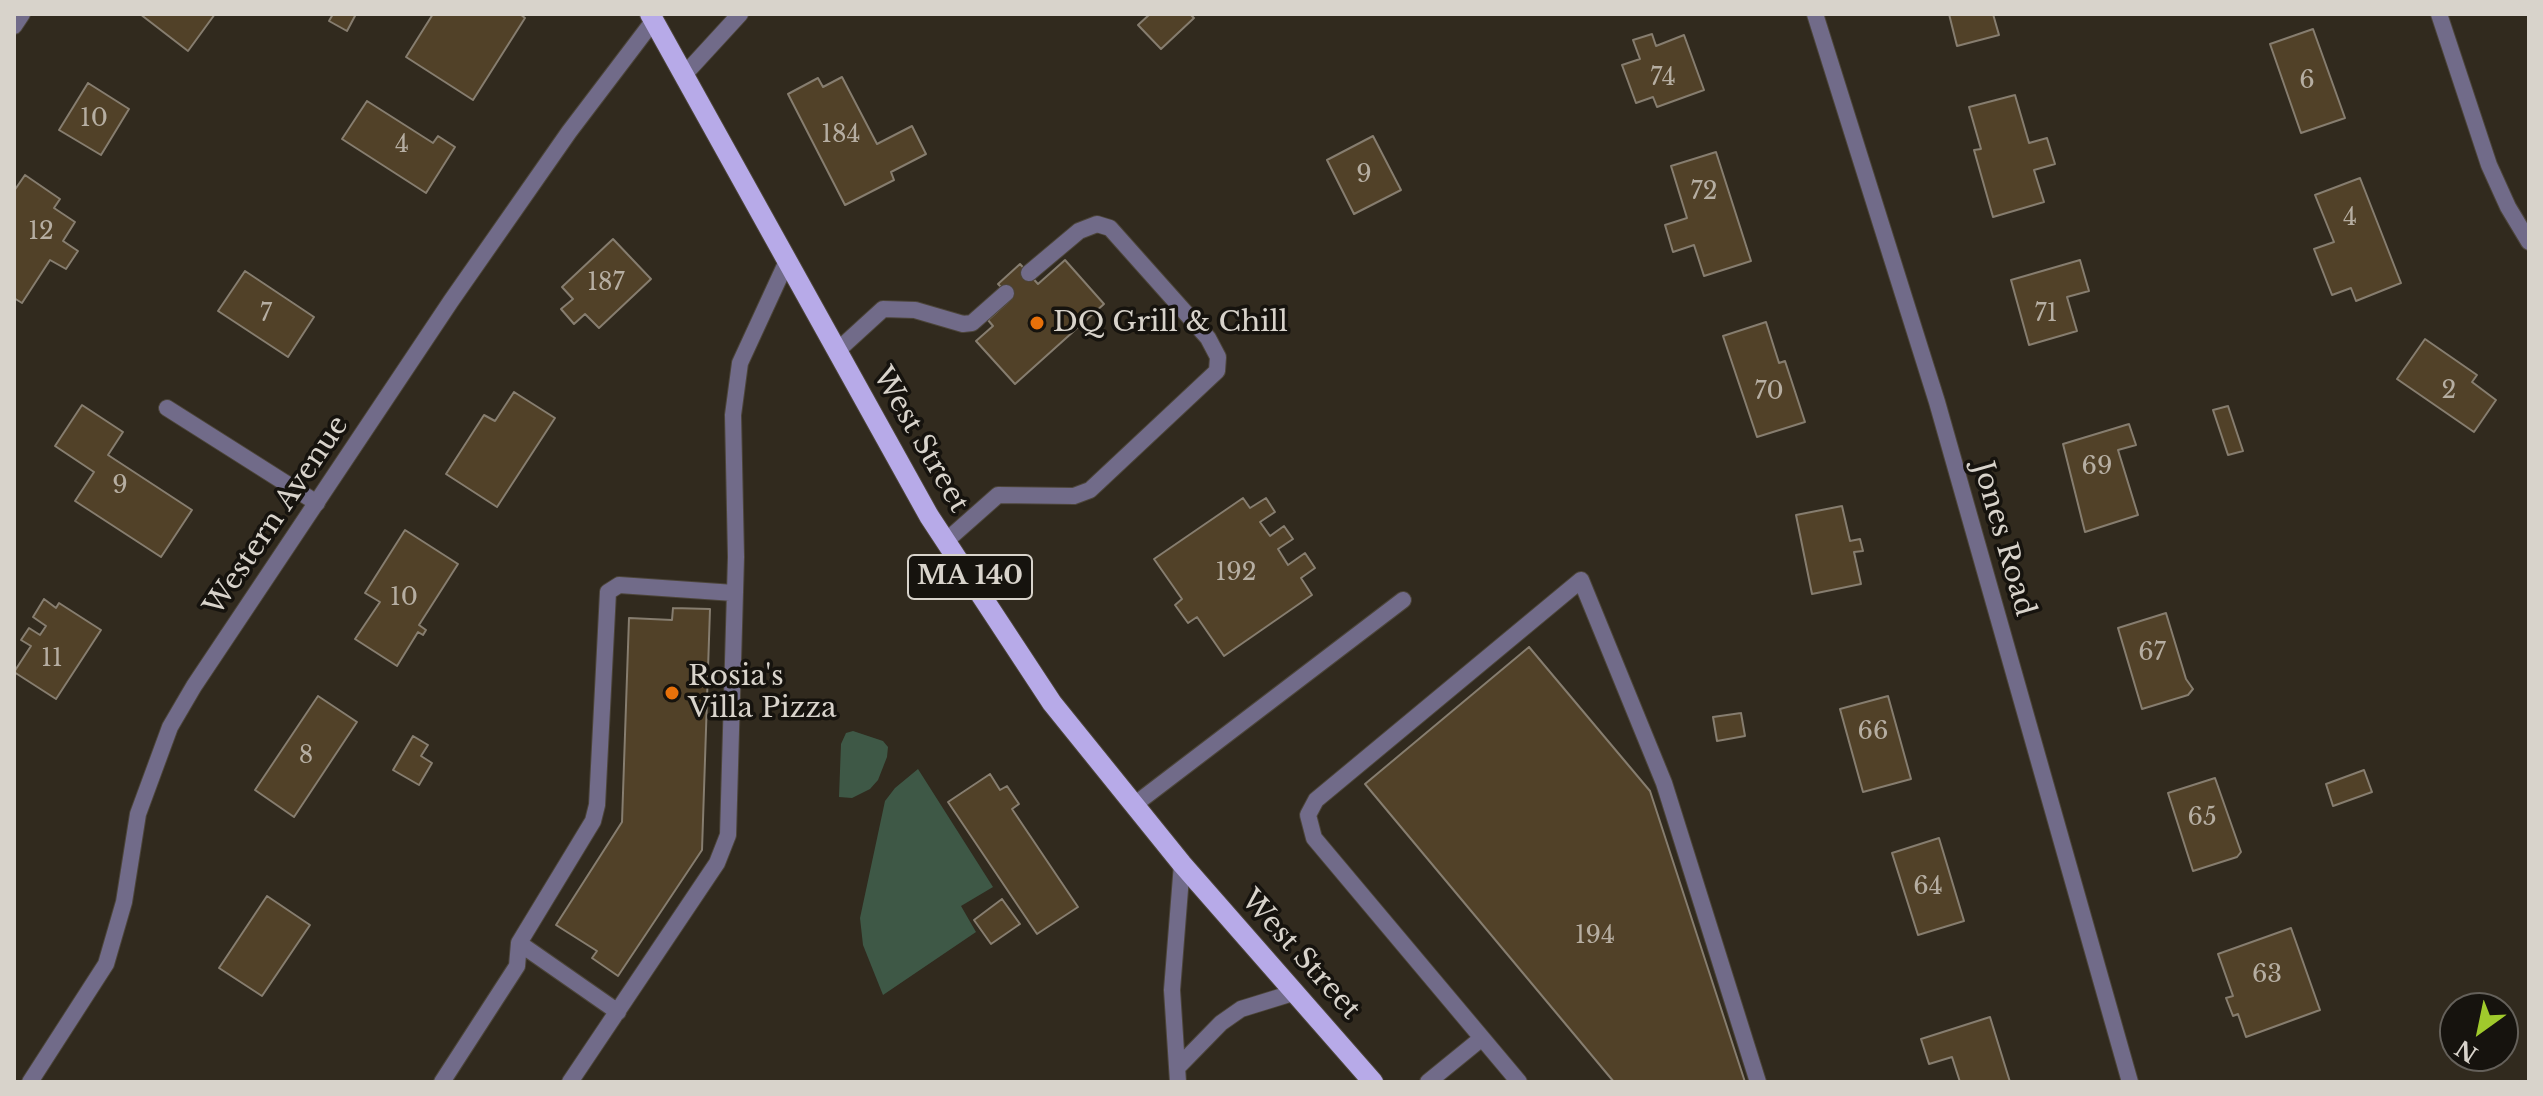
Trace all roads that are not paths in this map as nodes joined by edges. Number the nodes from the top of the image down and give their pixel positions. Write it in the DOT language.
graph roads {
  1 [pos="22,14"];
  2 [pos="740,14"];
  3 [pos="1815,14"];
  4 [pos="2439,14"];
  5 [pos="652,17"];
  6 [pos="14,26"];
  7 [pos="684,75"];
  8 [pos="2529,242"];
  9 [pos="787,261"];
  10 [pos="1029,273"];
  11 [pos="1006,293"];
  12 [pos="837,351"];
  13 [pos="167,408"];
  14 [pos="317,503"];
  15 [pos="946,541"];
  16 [pos="734,593"];
  17 [pos="1403,600"];
  18 [pos="1134,805"];
  19 [pos="1182,864"];
  20 [pos="519,943"];
  21 [pos="1296,992"];
  22 [pos="618,1012"];
  23 [pos="1482,1038"];
  24 [pos="1178,1075"];
  25 [pos="30,1082"];
  26 [pos="442,1082"];
  27 [pos="570,1082"];
  28 [pos="1373,1082"];
  29 [pos="1428,1082"];
  30 [pos="1519,1082"];
  31 [pos="1758,1082"];
  32 [pos="2130,1082"];
  1 -- 6 [label="street"];
  2 -- 7 [label="street"];
  3 -- 32 [label="street, Jones Road"];
  4 -- 8 [label="street"];
  5 -- 7 [label="main road, West Street / MA 140"];
  5 -- 14 [label="street, Western Avenue"];
  7 -- 9 [label="main road, West Street / MA 140"];
  9 -- 12 [label="main road, West Street / MA 140"];
  9 -- 16 [label="street"];
  10 -- 15 [label="street"];
  11 -- 12 [label="street"];
  12 -- 15 [label="main road, West Street / MA 140"];
  13 -- 14 [label="street"];
  14 -- 25 [label="street, Western Avenue"];
  15 -- 18 [label="main road, West Street / MA 140"];
  16 -- 20 [label="street"];
  16 -- 22 [label="street"];
  17 -- 18 [label="street"];
  18 -- 19 [label="main road, West Street / MA 140"];
  19 -- 21 [label="main road, West Street / MA 140"];
  19 -- 24 [label="street"];
  20 -- 22 [label="street"];
  20 -- 26 [label="street"];
  21 -- 24 [label="street"];
  21 -- 28 [label="main road, West Street / MA 140"];
  22 -- 27 [label="street"];
  23 -- 29 [label="street"];
  23 -- 30 [label="street"];
  23 -- 31 [label="street"];
}
